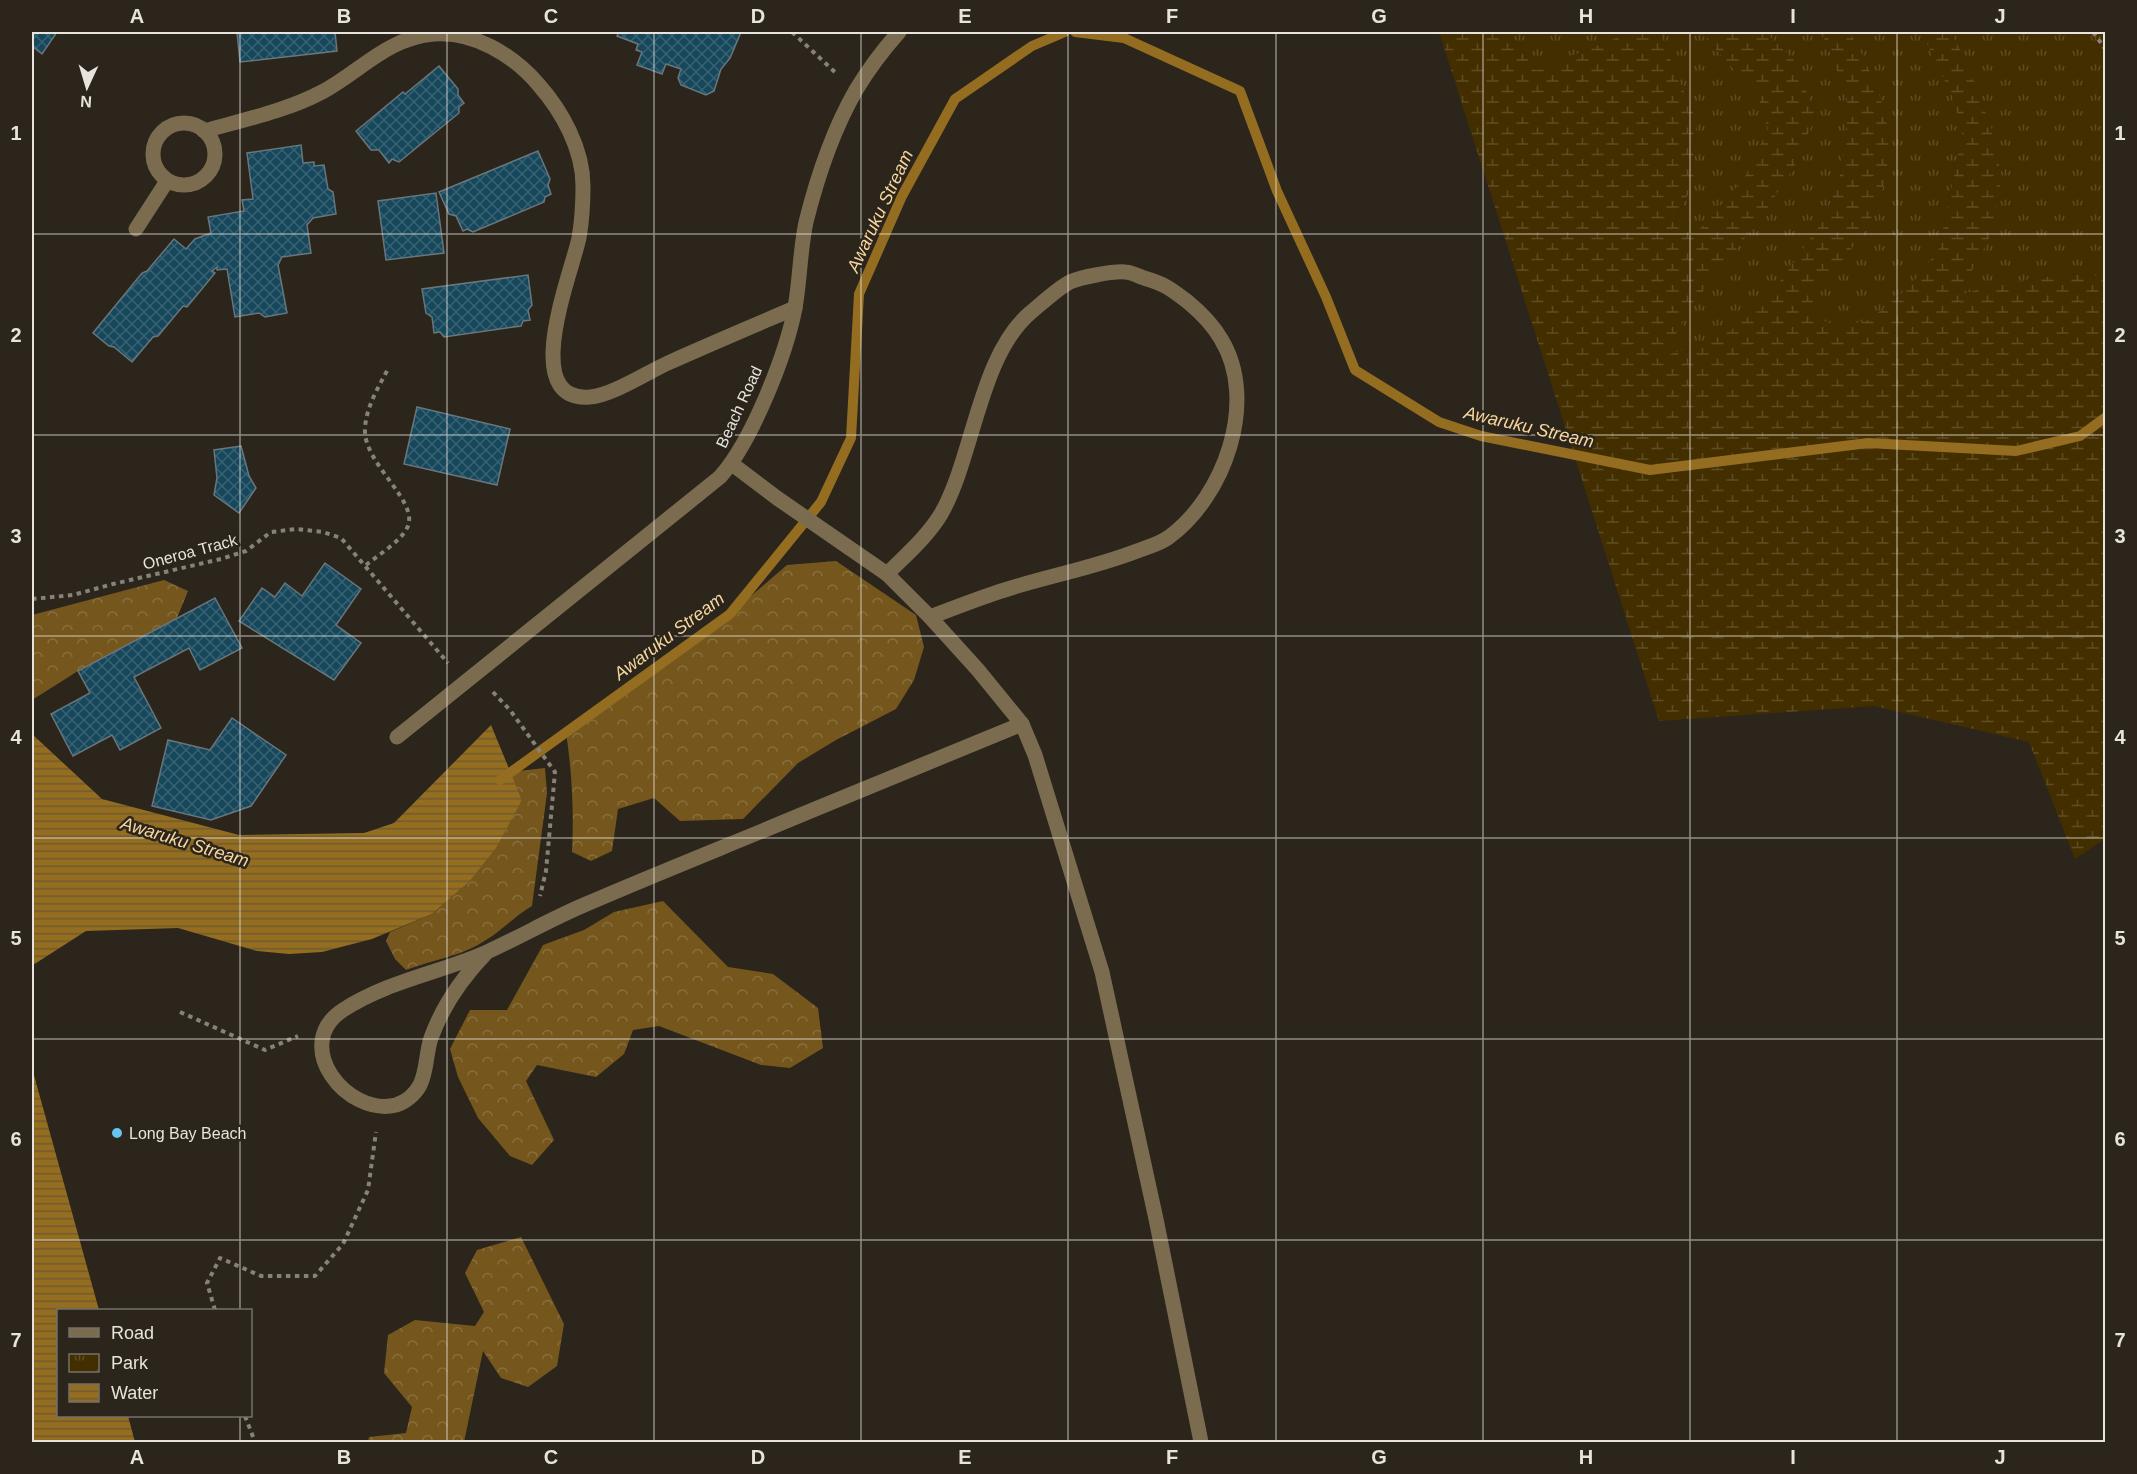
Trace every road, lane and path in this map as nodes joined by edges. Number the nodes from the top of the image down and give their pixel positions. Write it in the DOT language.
graph roads {
  1 [pos="792,32"];
  2 [pos="898,32"];
  3 [pos="2093,32"];
  4 [pos="2106,50"];
  5 [pos="856,90"];
  6 [pos="204,131"];
  7 [pos="167,181"];
  8 [pos="136,229"];
  9 [pos="795,308"];
  10 [pos="388,369"];
  11 [pos="732,464"];
  12 [pos="366,565"];
  13 [pos="887,573"];
  14 [pos="32,599"];
  15 [pos="930,617"];
  16 [pos="464,682"];
  17 [pos="510,710"];
  18 [pos="1022,724"];
  19 [pos="397,737"];
  20 [pos="531,930"];
  21 [pos="486,953"];
  22 [pos="180,1012"];
  23 [pos="327,1025"];
  24 [pos="380,1106"];
  25 [pos="214,1309"];
  26 [pos="245,1417"];
  27 [pos="255,1443"];
  28 [pos="1201,1443"];
  1 -- 5 [label="path"];
  2 -- 5 [label="street, Beach Road"];
  3 -- 4 [label="path"];
  5 -- 9 [label="street, Beach Road"];
  6 -- 7 [label="street"];
  6 -- 7 [label="street"];
  6 -- 9 [label="street"];
  7 -- 8 [label="street"];
  9 -- 11 [label="street, Beach Road"];
  10 -- 12 [label="path"];
  11 -- 13 [label="street"];
  11 -- 16 [label="street, Beach Road"];
  12 -- 14 [label="path, Oneroa Track"];
  12 -- 16 [label="path, Oneroa Track"];
  13 -- 15 [label="street"];
  13 -- 15 [label="street"];
  15 -- 18 [label="street"];
  16 -- 19 [label="street, Beach Road"];
  17 -- 20 [label="path"];
  18 -- 20 [label="street"];
  18 -- 28 [label="street"];
  20 -- 21 [label="street"];
  21 -- 23 [label="street"];
  21 -- 24 [label="street"];
  22 -- 23 [label="path"];
  23 -- 24 [label="street"];
  24 -- 25 [label="path"];
  26 -- 27 [label="path"];
}
